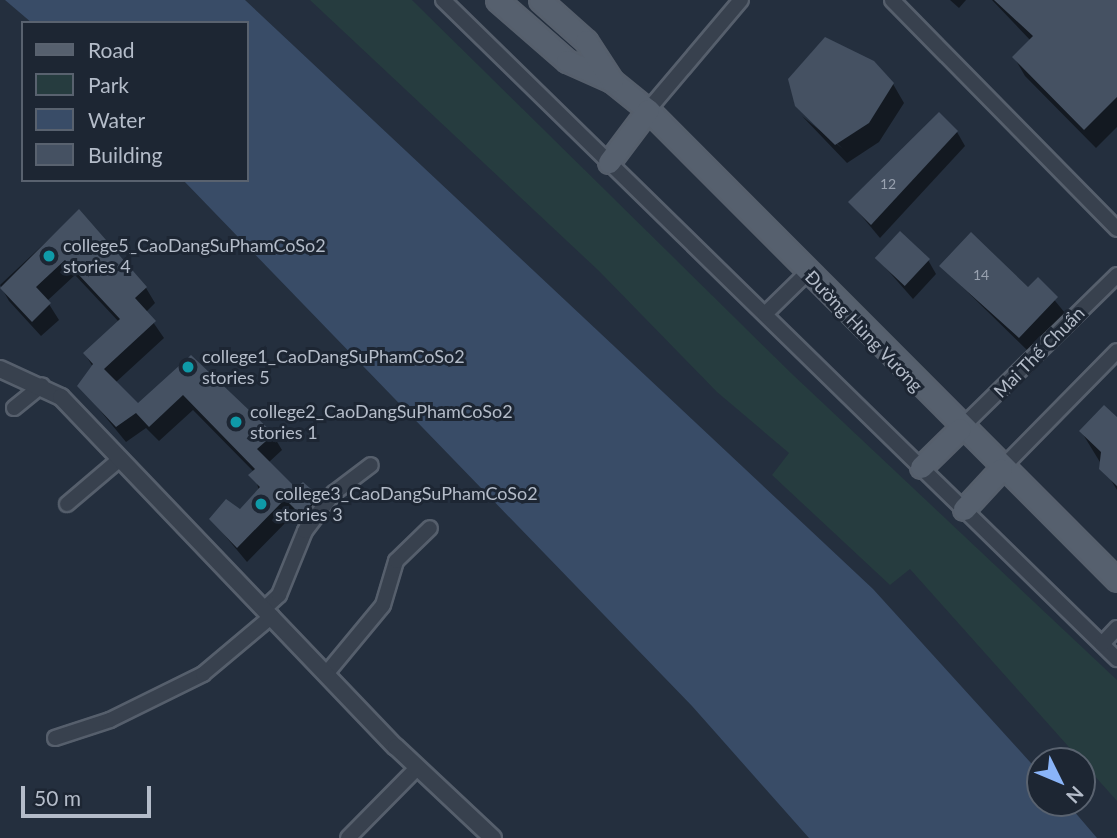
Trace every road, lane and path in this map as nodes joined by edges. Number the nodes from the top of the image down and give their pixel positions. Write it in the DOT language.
graph roads {
  1 [pos="443,0"];
  2 [pos="497,0"];
  3 [pos="540,0"];
  4 [pos="741,0"];
  5 [pos="892,0"];
  6 [pos="612,81"];
  7 [pos="648,110"];
  8 [pos="609,162"];
  9 [pos="1117,229"];
  10 [pos="807,273"];
  11 [pos="1117,275"];
  12 [pos="765,314"];
  13 [pos="1117,351"];
  14 [pos="0,369"];
  15 [pos="41,385"];
  16 [pos="14,408"];
  17 [pos="960,429"];
  18 [pos="120,459"];
  19 [pos="371,465"];
  20 [pos="921,467"];
  21 [pos="1001,469"];
  22 [pos="67,504"];
  23 [pos="964,509"];
  24 [pos="430,528"];
  25 [pos="1117,580"];
  26 [pos="268,612"];
  27 [pos="1117,628"];
  28 [pos="1102,644"];
  29 [pos="1117,659"];
  30 [pos="326,674"];
  31 [pos="55,738"];
  32 [pos="418,768"];
  33 [pos="348,838"];
  34 [pos="493,838"];
  1 -- 8 [label="street"];
  2 -- 6 [label="main road, Đường Hùng Vương"];
  3 -- 6 [label="main road, Đường Hùng Vương"];
  4 -- 7 [label="street"];
  5 -- 9 [label="street"];
  6 -- 7 [label="main road, Đường Hùng Vương"];
  7 -- 8 [label="main road"];
  7 -- 10 [label="main road, Đường Hùng Vương"];
  8 -- 12 [label="street"];
  10 -- 12 [label="street"];
  10 -- 17 [label="main road, Đường Hùng Vương"];
  11 -- 17 [label="street, Mai Thế Chuẩn"];
  12 -- 20 [label="street"];
  13 -- 21 [label="street"];
  14 -- 15 [label="street"];
  15 -- 16 [label="street"];
  15 -- 18 [label="street"];
  17 -- 20 [label="main road"];
  17 -- 21 [label="main road, Đường Hùng Vương"];
  18 -- 22 [label="street"];
  18 -- 26 [label="street"];
  19 -- 26 [label="street"];
  20 -- 23 [label="street"];
  21 -- 23 [label="main road"];
  21 -- 25 [label="main road, Đường Hùng Vương"];
  23 -- 28 [label="street"];
  24 -- 30 [label="street"];
  26 -- 30 [label="street"];
  26 -- 31 [label="street"];
  27 -- 28 [label="street"];
  28 -- 29 [label="street"];
  30 -- 32 [label="street"];
  32 -- 33 [label="street"];
  32 -- 34 [label="street"];
}
